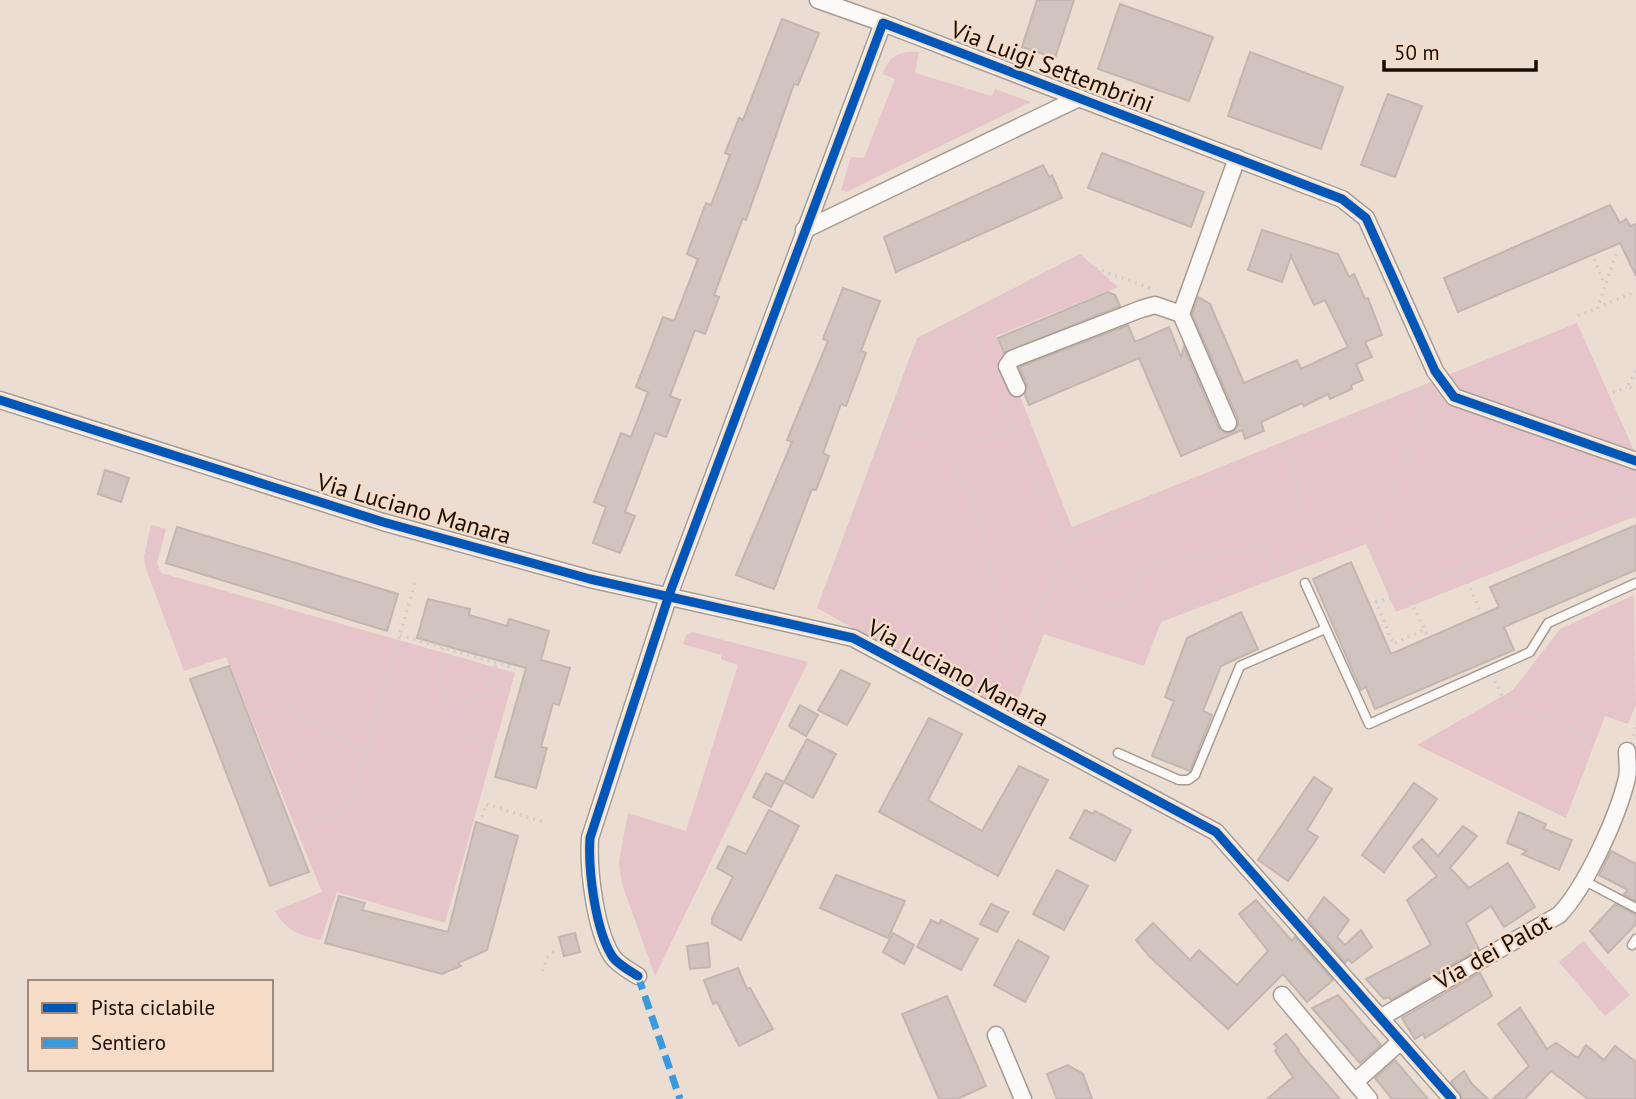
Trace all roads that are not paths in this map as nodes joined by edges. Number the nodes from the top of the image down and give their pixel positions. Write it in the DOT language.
graph roads {
  1 [pos="818,0"];
  2 [pos="883,23"];
  3 [pos="1079,98"];
  4 [pos="1237,158"];
  5 [pos="804,230"];
  6 [pos="1183,307"];
  7 [pos="1017,388"];
  8 [pos="0,400"];
  9 [pos="1228,423"];
  10 [pos="1636,461"];
  11 [pos="1305,583"];
  12 [pos="1636,583"];
  13 [pos="669,595"];
  14 [pos="1325,629"];
  15 [pos="1627,751"];
  16 [pos="1118,753"];
  17 [pos="1583,880"];
  18 [pos="1636,908"];
  19 [pos="638,976"];
  20 [pos="1282,995"];
  21 [pos="1380,1018"];
  22 [pos="996,1035"];
  23 [pos="1401,1041"];
  24 [pos="1355,1082"];
  25 [pos="1023,1099"];
  26 [pos="1369,1099"];
  27 [pos="1452,1099"];
  1 -- 2 [label="street, Via Luigi Settembrini"];
  2 -- 3 [label="street, Via Luigi Settembrini"];
  2 -- 5 [label="street"];
  3 -- 4 [label="street, Via Luigi Settembrini"];
  3 -- 5 [label="street"];
  4 -- 6 [label="street"];
  4 -- 10 [label="street, Via Luigi Settembrini"];
  5 -- 13 [label="street"];
  6 -- 7 [label="street"];
  6 -- 9 [label="street"];
  8 -- 13 [label="street, Via Luciano Manara"];
  11 -- 14 [label="lane"];
  12 -- 14 [label="lane"];
  13 -- 19 [label="street"];
  13 -- 21 [label="street, Via Luciano Manara"];
  14 -- 16 [label="lane"];
  15 -- 17 [label="street, Via dei Palot"];
  17 -- 18 [label="lane"];
  17 -- 21 [label="street, Via dei Palot"];
  20 -- 24 [label="street"];
  21 -- 23 [label="street, Via Luciano Manara"];
  22 -- 25 [label="street"];
  23 -- 24 [label="street"];
  23 -- 27 [label="street, Via Luciano Manara"];
  24 -- 26 [label="street"];
}
